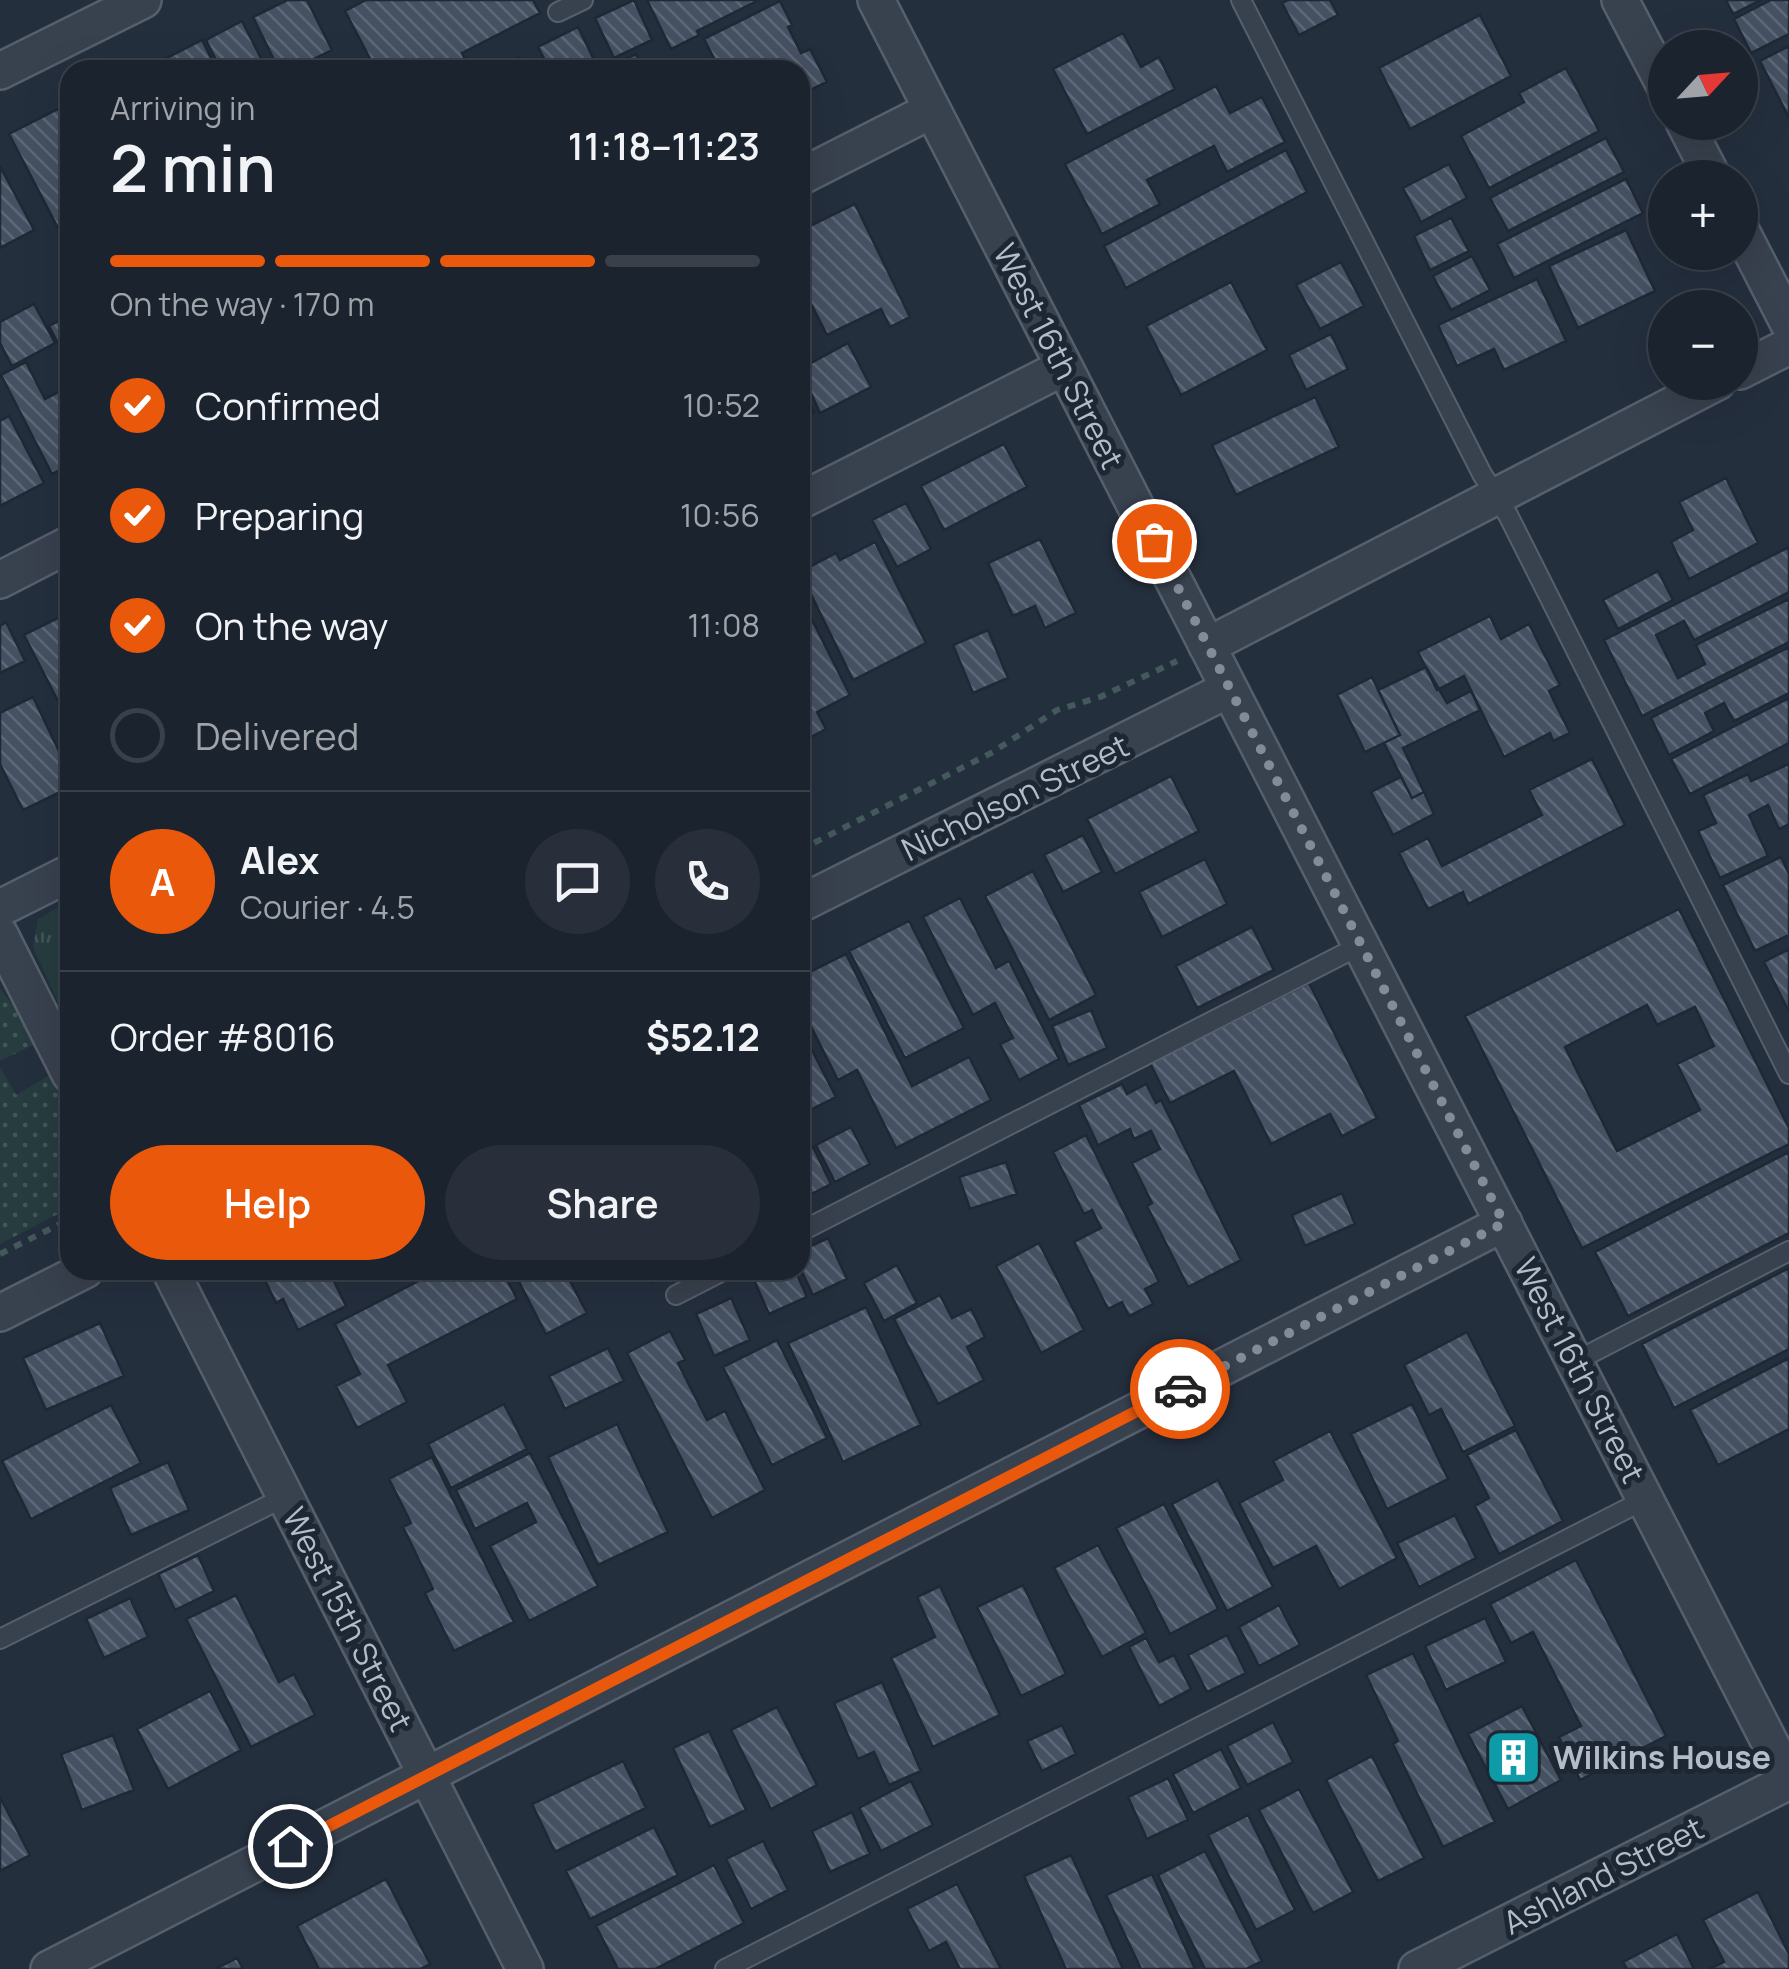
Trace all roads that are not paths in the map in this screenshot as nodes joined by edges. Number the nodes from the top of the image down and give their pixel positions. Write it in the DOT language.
graph roads {
  1 [pos="143,0"];
  2 [pos="583,0"];
  3 [pos="876,0"];
  4 [pos="1241,0"];
  5 [pos="1620,0"];
  6 [pos="558,12"];
  7 [pos="1648,54"];
  8 [pos="0,71"];
  9 [pos="932,110"];
  10 [pos="810,172"];
  11 [pos="1758,264"];
  12 [pos="1789,324"];
  13 [pos="1789,346"];
  14 [pos="1758,361"];
  15 [pos="1064,367"];
  16 [pos="1683,400"];
  17 [pos="810,496"];
  18 [pos="1497,497"];
  19 [pos="60,549"];
  20 [pos="0,580"];
  21 [pos="1208,646"];
  22 [pos="1229,689"];
  23 [pos="60,877"];
  24 [pos="810,899"];
  25 [pos="0,908"];
  26 [pos="0,935"];
  27 [pos="1360,945"];
  28 [pos="60,1054"];
  29 [pos="1789,1074"];
  30 [pos="1504,1223"];
  31 [pos="810,1227"];
  32 [pos="1789,1252"];
  33 [pos="65,1280"];
  34 [pos="175,1280"];
  35 [pos="706,1280"];
  36 [pos="676,1295"];
  37 [pos="0,1313"];
  38 [pos="1576,1361"];
  39 [pos="286,1497"];
  40 [pos="1646,1499"];
  41 [pos="0,1638"];
  42 [pos="427,1776"];
  43 [pos="1789,1781"];
  44 [pos="49,1969"];
  45 [pos="525,1969"];
  46 [pos="725,1969"];
  47 [pos="1417,1969"];
  1 -- 8 [label="street"];
  2 -- 6 [label="lane"];
  3 -- 9 [label="street, West 16th Street"];
  4 -- 18 [label="lane"];
  5 -- 7 [label="street"];
  9 -- 10 [label="street"];
  9 -- 15 [label="street, West 16th Street"];
  11 -- 12 [label="street"];
  13 -- 14 [label="street"];
  15 -- 17 [label="street"];
  15 -- 21 [label="street, West 16th Street"];
  16 -- 18 [label="street"];
  18 -- 21 [label="street"];
  18 -- 29 [label="lane"];
  19 -- 20 [label="street"];
  21 -- 22 [label="street, West 16th Street"];
  22 -- 24 [label="street, Nicholson Street"];
  22 -- 27 [label="street, West 16th Street"];
  23 -- 25 [label="street"];
  26 -- 28 [label="street"];
  27 -- 30 [label="street, West 16th Street"];
  27 -- 31 [label="lane"];
  30 -- 38 [label="street, West 16th Street"];
  30 -- 42 [label="street"];
  32 -- 38 [label="lane"];
  33 -- 37 [label="street"];
  34 -- 39 [label="street, West 15th Street"];
  35 -- 36 [label="lane"];
  38 -- 40 [label="street, West 16th Street"];
  39 -- 41 [label="lane"];
  39 -- 42 [label="street, West 15th Street"];
  40 -- 43 [label="street, West 16th Street"];
  40 -- 46 [label="lane"];
  42 -- 44 [label="street"];
  42 -- 45 [label="street, West 15th Street"];
  43 -- 47 [label="street, Ashland Street"];
}
